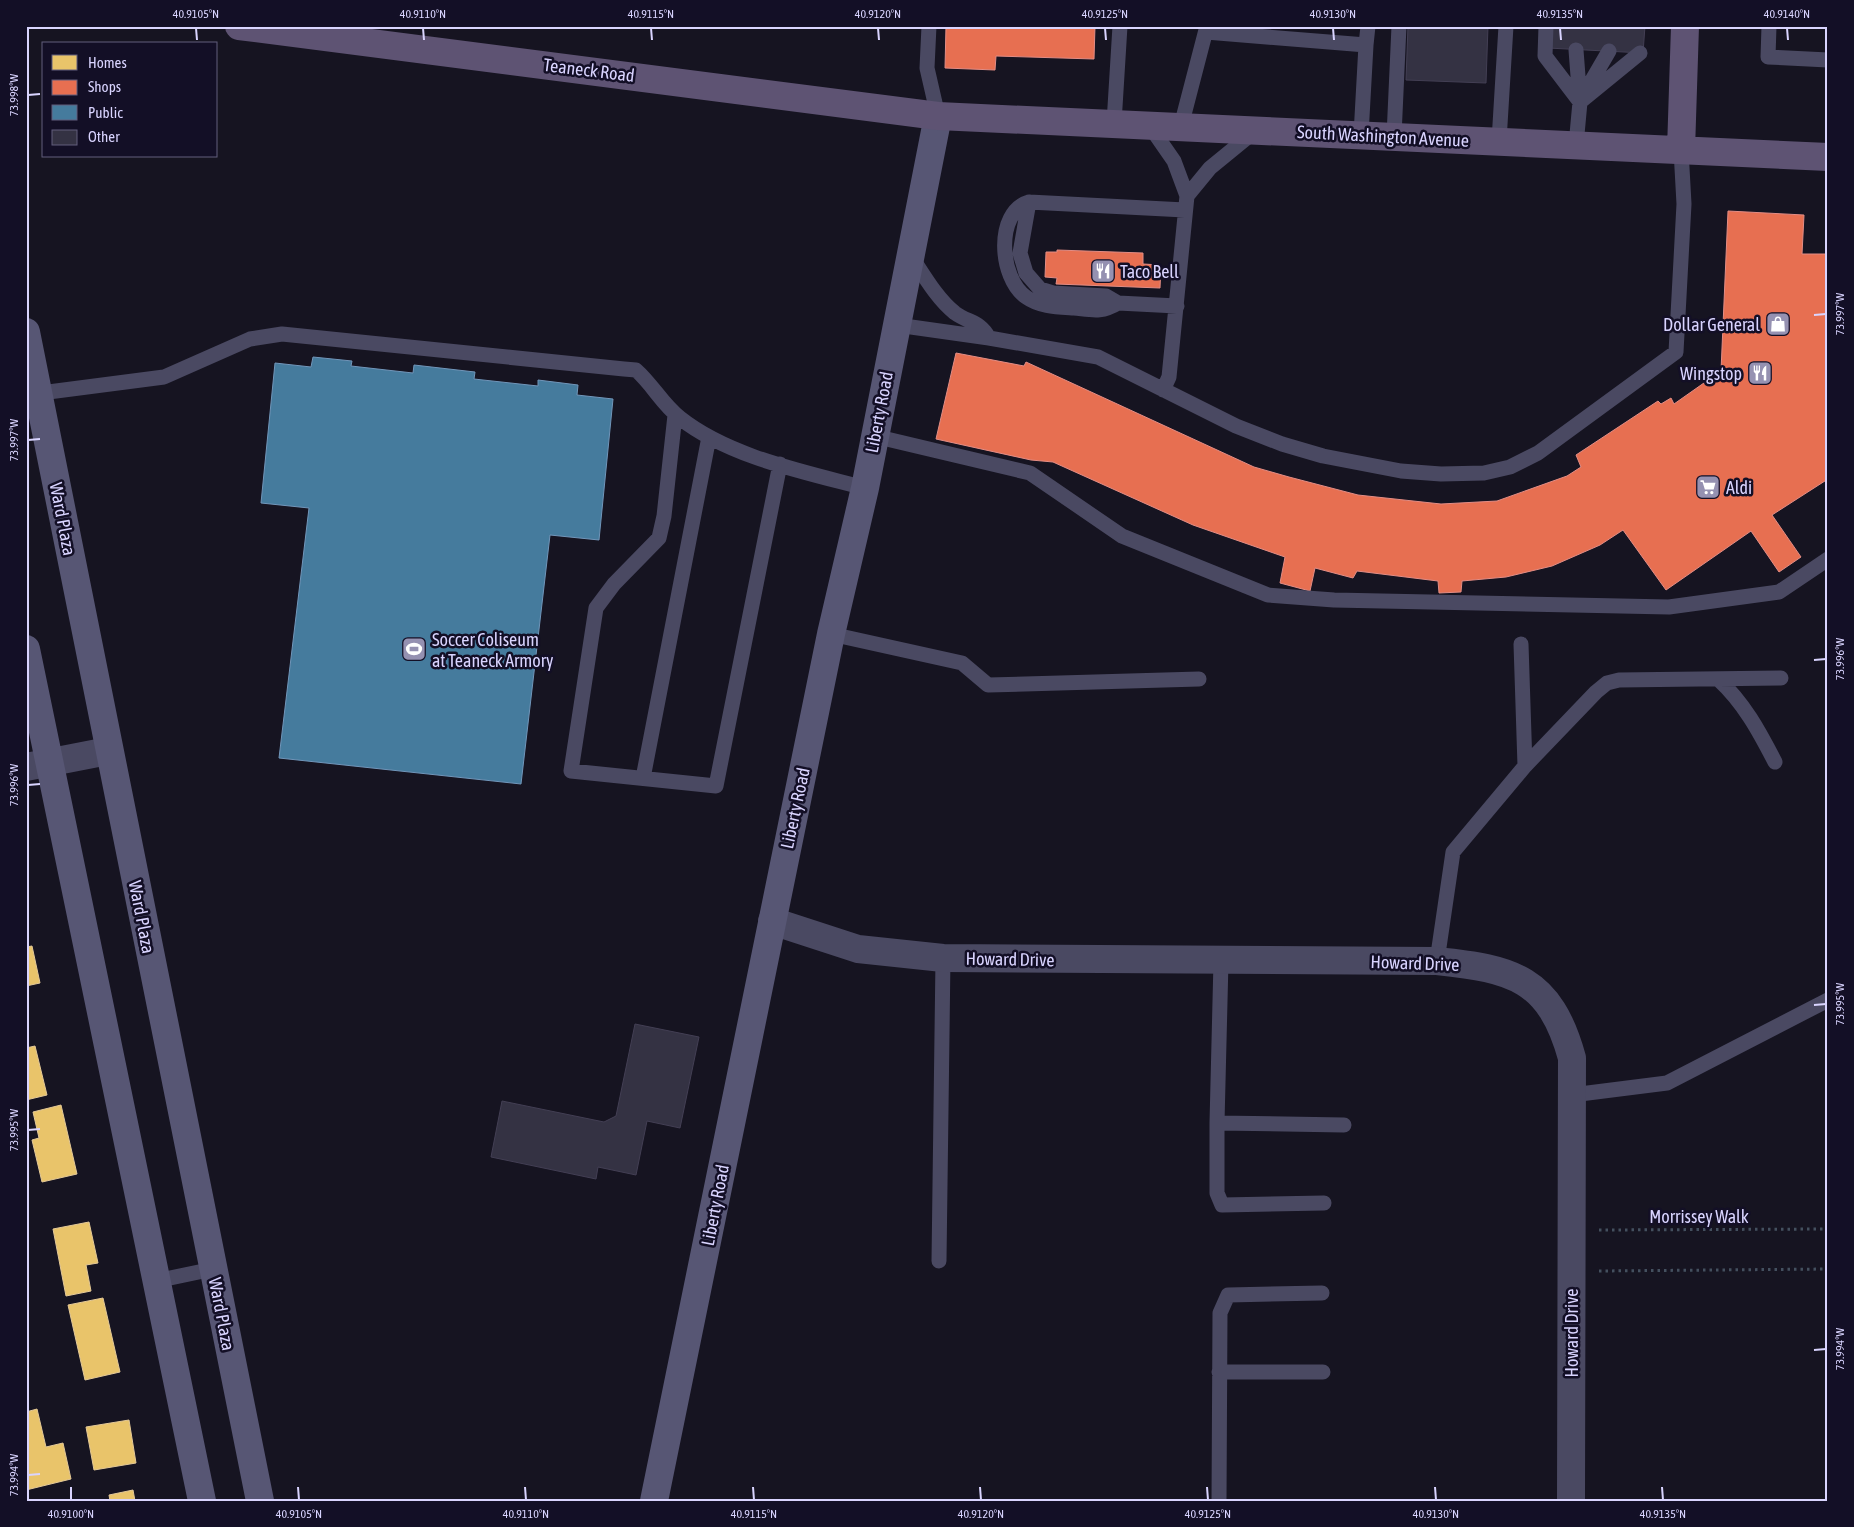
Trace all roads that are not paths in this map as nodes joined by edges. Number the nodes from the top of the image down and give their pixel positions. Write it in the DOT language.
graph roads {
  1 [pos="929,26"];
  2 [pos="1120,26"];
  3 [pos="1368,26"];
  4 [pos="1399,26"];
  5 [pos="1506,26"];
  6 [pos="1546,26"];
  7 [pos="1685,26"];
  8 [pos="1769,26"];
  9 [pos="248,27"];
  10 [pos="1206,29"];
  11 [pos="1289,32"];
  12 [pos="1366,44"];
  13 [pos="1576,50"];
  14 [pos="1609,51"];
  15 [pos="1640,53"];
  16 [pos="1828,60"];
  17 [pos="1580,102"];
  18 [pos="938,116"];
  19 [pos="1114,123"];
  20 [pos="1148,125"];
  21 [pos="1180,126"];
  22 [pos="1258,130"];
  23 [pos="1361,135"];
  24 [pos="1394,136"];
  25 [pos="1498,141"];
  26 [pos="1576,145"];
  27 [pos="1681,150"];
  28 [pos="1828,157"];
  29 [pos="1186,203"];
  30 [pos="911,255"];
  31 [pos="1177,306"];
  32 [pos="896,325"];
  33 [pos="26,332"];
  34 [pos="989,338"];
  35 [pos="1163,390"];
  36 [pos="32,394"];
  37 [pos="676,415"];
  38 [pos="874,436"];
  39 [pos="709,437"];
  40 [pos="780,464"];
  41 [pos="865,488"];
  42 [pos="1828,559"];
  43 [pos="831,634"];
  44 [pos="1521,644"];
  45 [pos="26,649"];
  46 [pos="1781,678"];
  47 [pos="1199,679"];
  48 [pos="1718,679"];
  49 [pos="108,751"];
  50 [pos="1775,762"];
  51 [pos="37,765"];
  52 [pos="1525,766"];
  53 [pos="643,778"];
  54 [pos="772,920"];
  55 [pos="943,958"];
  56 [pos="1221,961"];
  57 [pos="1437,961"];
  58 [pos="1828,1000"];
  59 [pos="1572,1095"];
  60 [pos="1216,1123"];
  61 [pos="1344,1126"];
  62 [pos="1324,1203"];
  63 [pos="939,1261"];
  64 [pos="213,1269"];
  65 [pos="156,1281"];
  66 [pos="1322,1293"];
  67 [pos="1219,1372"];
  68 [pos="1323,1372"];
  69 [pos="202,1501"];
  70 [pos="260,1501"];
  71 [pos="654,1501"];
  72 [pos="1219,1501"];
  73 [pos="1571,1501"];
  1 -- 18 [label="lane"];
  2 -- 19 [label="lane"];
  3 -- 12 [label="lane"];
  4 -- 24 [label="lane"];
  5 -- 25 [label="lane"];
  6 -- 17 [label="lane"];
  7 -- 27 [label="main road"];
  8 -- 16 [label="lane"];
  9 -- 18 [label="main road, Teaneck Road"];
  10 -- 11 [label="lane"];
  10 -- 21 [label="lane"];
  11 -- 12 [label="lane"];
  12 -- 23 [label="lane"];
  13 -- 17 [label="lane"];
  14 -- 17 [label="lane"];
  15 -- 17 [label="lane"];
  17 -- 26 [label="lane"];
  18 -- 19 [label="main road, South Washington Avenue"];
  18 -- 30 [label="street, Liberty Road"];
  19 -- 20 [label="main road, South Washington Avenue"];
  20 -- 21 [label="main road, South Washington Avenue"];
  20 -- 29 [label="lane"];
  21 -- 22 [label="main road, South Washington Avenue"];
  22 -- 23 [label="main road, South Washington Avenue"];
  22 -- 29 [label="lane"];
  23 -- 24 [label="main road, South Washington Avenue"];
  24 -- 25 [label="main road, South Washington Avenue"];
  25 -- 26 [label="main road, South Washington Avenue"];
  26 -- 27 [label="main road, South Washington Avenue"];
  27 -- 28 [label="main road, South Washington Avenue"];
  27 -- 35 [label="lane"];
  29 -- 31 [label="lane"];
  29 -- 31 [label="lane"];
  30 -- 32 [label="street, Liberty Road"];
  30 -- 34 [label="lane"];
  31 -- 35 [label="lane"];
  32 -- 34 [label="lane"];
  32 -- 38 [label="street, Liberty Road"];
  33 -- 36 [label="street, Ward Plaza"];
  34 -- 35 [label="lane"];
  36 -- 37 [label="lane"];
  36 -- 49 [label="street, Ward Plaza"];
  37 -- 39 [label="lane"];
  37 -- 53 [label="lane"];
  38 -- 41 [label="street, Liberty Road"];
  38 -- 42 [label="lane"];
  39 -- 40 [label="lane"];
  39 -- 53 [label="lane"];
  40 -- 41 [label="lane"];
  40 -- 53 [label="lane"];
  41 -- 43 [label="street, Liberty Road"];
  43 -- 47 [label="lane"];
  43 -- 54 [label="street, Liberty Road"];
  44 -- 52 [label="lane"];
  45 -- 51 [label="street"];
  46 -- 48 [label="lane"];
  48 -- 50 [label="lane"];
  48 -- 52 [label="lane"];
  49 -- 51 [label="street"];
  49 -- 64 [label="street, Ward Plaza"];
  51 -- 65 [label="street"];
  52 -- 57 [label="lane"];
  54 -- 55 [label="street, Howard Drive"];
  54 -- 71 [label="street, Liberty Road"];
  55 -- 56 [label="street, Howard Drive"];
  55 -- 63 [label="lane"];
  56 -- 57 [label="street, Howard Drive"];
  56 -- 60 [label="lane"];
  57 -- 59 [label="street, Howard Drive"];
  58 -- 59 [label="lane"];
  59 -- 73 [label="street, Howard Drive"];
  60 -- 61 [label="lane"];
  60 -- 62 [label="lane"];
  64 -- 65 [label="lane"];
  64 -- 70 [label="street, Ward Plaza"];
  65 -- 69 [label="street"];
  66 -- 67 [label="lane"];
  67 -- 68 [label="lane"];
  67 -- 72 [label="lane"];
}
